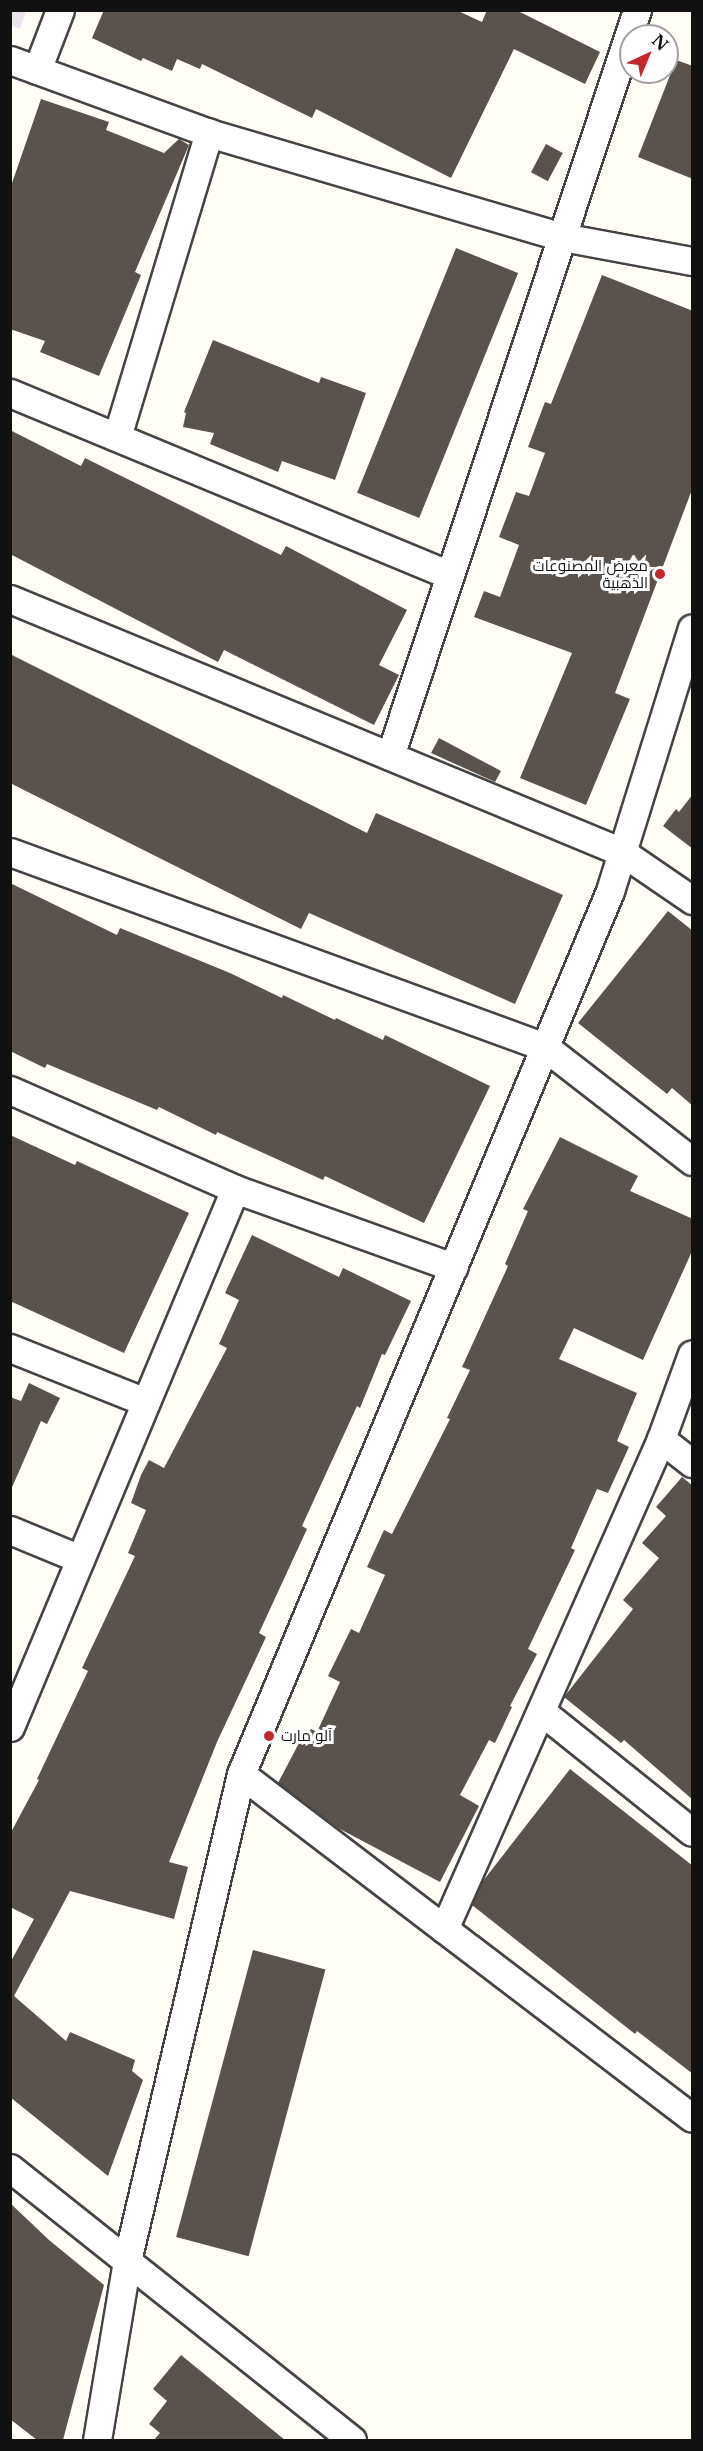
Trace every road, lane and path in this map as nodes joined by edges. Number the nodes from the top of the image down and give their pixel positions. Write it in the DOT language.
graph roads {
  1 [pos="60,10"];
  2 [pos="637,10"];
  3 [pos="10,60"];
  4 [pos="37,70"];
  5 [pos="209,133"];
  6 [pos="562,237"];
  7 [pos="693,261"];
  8 [pos="10,393"];
  9 [pos="117,436"];
  10 [pos="450,575"];
  11 [pos="10,599"];
  12 [pos="693,628"];
  13 [pos="390,756"];
  14 [pos="10,852"];
  15 [pos="622,852"];
  16 [pos="693,900"];
  17 [pos="545,1047"];
  18 [pos="10,1090"];
  19 [pos="693,1161"];
  20 [pos="235,1189"];
  21 [pos="453,1267"];
  22 [pos="10,1348"];
  23 [pos="693,1354"];
  24 [pos="146,1402"];
  25 [pos="661,1439"];
  26 [pos="693,1462"];
  27 [pos="10,1530"];
  28 [pos="80,1559"];
  29 [pos="541,1711"];
  30 [pos="10,1727"];
  31 [pos="241,1774"];
  32 [pos="693,1832"];
  33 [pos="444,1929"];
  34 [pos="693,2118"];
  35 [pos="10,2168"];
  36 [pos="127,2261"];
  37 [pos="97,2440"];
  38 [pos="352,2440"];
  1 -- 4 [label="street"];
  2 -- 6 [label="street"];
  3 -- 4 [label="street"];
  4 -- 5 [label="street"];
  5 -- 6 [label="street"];
  5 -- 9 [label="street"];
  6 -- 7 [label="street"];
  6 -- 10 [label="street"];
  8 -- 9 [label="street"];
  9 -- 10 [label="street"];
  10 -- 13 [label="street"];
  11 -- 13 [label="street"];
  12 -- 15 [label="street"];
  13 -- 15 [label="street"];
  14 -- 17 [label="street"];
  15 -- 16 [label="street"];
  15 -- 17 [label="street"];
  17 -- 19 [label="street"];
  17 -- 21 [label="street"];
  18 -- 20 [label="street"];
  20 -- 21 [label="street"];
  20 -- 24 [label="street"];
  21 -- 31 [label="street"];
  22 -- 24 [label="street"];
  23 -- 25 [label="street"];
  24 -- 28 [label="street"];
  25 -- 26 [label="street"];
  25 -- 29 [label="street"];
  27 -- 28 [label="street"];
  28 -- 30 [label="street"];
  29 -- 32 [label="street"];
  29 -- 33 [label="street"];
  31 -- 33 [label="street"];
  31 -- 36 [label="street"];
  33 -- 34 [label="street"];
  35 -- 36 [label="street"];
  36 -- 37 [label="street"];
  36 -- 38 [label="street"];
}
